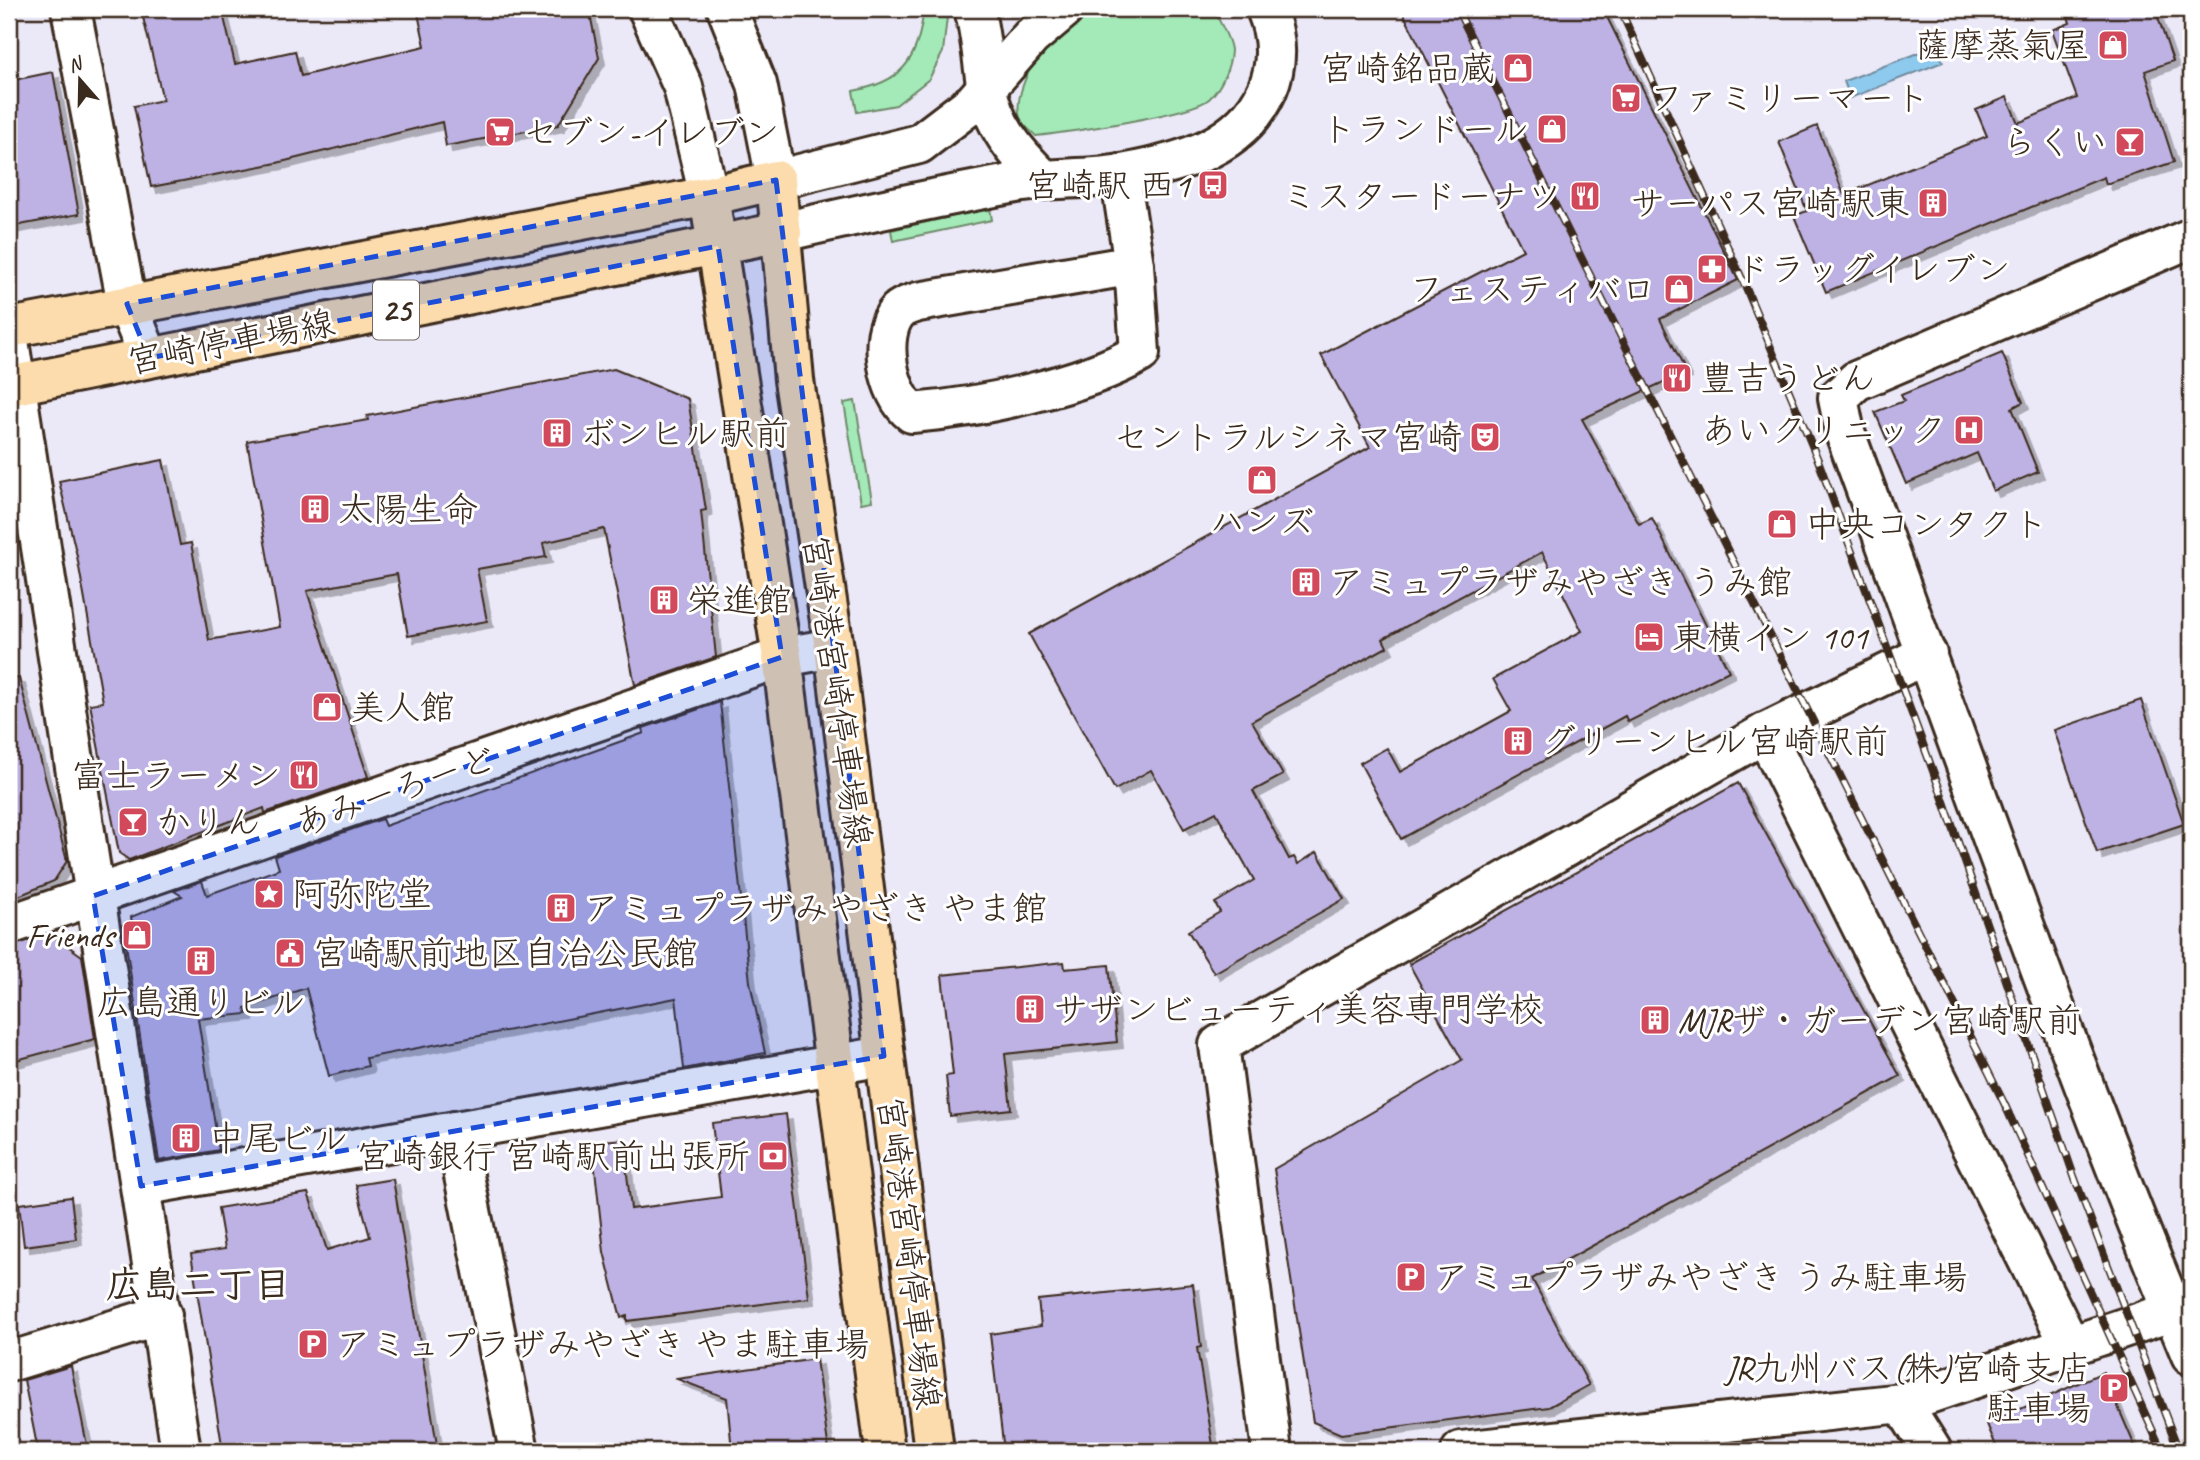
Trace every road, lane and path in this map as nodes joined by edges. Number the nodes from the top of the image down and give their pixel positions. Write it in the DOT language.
graph roads {
  1 [pos="71,9"];
  2 [pos="648,9"];
  3 [pos="727,9"];
  4 [pos="957,9"];
  5 [pos="974,9"];
  6 [pos="1065,9"];
  7 [pos="1266,9"];
  8 [pos="973,100"];
  9 [pos="1120,174"];
  10 [pos="776,180"];
  11 [pos="1044,180"];
  12 [pos="709,196"];
  13 [pos="782,232"];
  14 [pos="2191,238"];
  15 [pos="718,246"];
  16 [pos="1134,265"];
  17 [pos="127,304"];
  18 [pos="9,328"];
  19 [pos="9,341"];
  20 [pos="149,358"];
  21 [pos="11,385"];
  22 [pos="834,648"];
  23 [pos="1927,654"];
  24 [pos="782,657"];
  25 [pos="1765,733"];
  26 [pos="93,896"];
  27 [pos="9,925"];
  28 [pos="884,1056"];
  29 [pos="833,1065"];
  30 [pos="455,1131"];
  31 [pos="141,1186"];
  32 [pos="2182,1308"];
  33 [pos="162,1315"];
  34 [pos="2071,1347"];
  35 [pos="2191,1355"];
  36 [pos="9,1362"];
  37 [pos="1902,1404"];
  38 [pos="181,1451"];
  39 [pos="519,1451"];
  40 [pos="885,1451"];
  41 [pos="934,1451"];
  42 [pos="1272,1451"];
  43 [pos="1461,1451"];
  44 [pos="1932,1451"];
  1 -- 17 [label="street"];
  2 -- 12 [label="street"];
  3 -- 10 [label="street"];
  4 -- 8 [label="street"];
  5 -- 8 [label="street"];
  6 -- 8 [label="street"];
  7 -- 9 [label="street"];
  8 -- 10 [label="street"];
  8 -- 11 [label="street"];
  9 -- 11 [label="street"];
  9 -- 16 [label="street"];
  10 -- 12 [label="main road, 宮崎停車場線 / 25"];
  10 -- 13 [label="main road, 宮崎港宮崎停車場線"];
  11 -- 13 [label="street"];
  12 -- 15 [label="main road, 宮崎港宮崎停車場線"];
  12 -- 17 [label="main road, 宮崎停車場線 / 25"];
  13 -- 15 [label="main road, 宮崎停車場線 / 25"];
  13 -- 22 [label="main road, 宮崎港宮崎停車場線"];
  14 -- 23 [label="street"];
  15 -- 20 [label="main road, 宮崎停車場線 / 25"];
  15 -- 24 [label="main road, 宮崎港宮崎停車場線"];
  16 -- 16 [label="street"];
  17 -- 18 [label="main road, 宮崎停車場線 / 25"];
  17 -- 20 [label="street"];
  19 -- 21 [label="street"];
  20 -- 21 [label="main road, 宮崎停車場線 / 25"];
  21 -- 26 [label="street"];
  22 -- 24 [label="street, あみーろーど"];
  22 -- 28 [label="main road, 宮崎港宮崎停車場線"];
  23 -- 25 [label="street"];
  23 -- 32 [label="street"];
  24 -- 26 [label="street, あみーろーど"];
  24 -- 29 [label="main road, 宮崎港宮崎停車場線"];
  25 -- 34 [label="street"];
  25 -- 42 [label="street"];
  26 -- 27 [label="street, あみーろーど"];
  26 -- 31 [label="street"];
  28 -- 29 [label="street"];
  28 -- 41 [label="main road, 宮崎港宮崎停車場線"];
  29 -- 30 [label="street"];
  29 -- 40 [label="main road, 宮崎港宮崎停車場線"];
  30 -- 31 [label="street"];
  30 -- 39 [label="street"];
  31 -- 33 [label="street"];
  32 -- 34 [label="street"];
  32 -- 35 [label="street"];
  33 -- 36 [label="street"];
  33 -- 38 [label="street"];
  34 -- 37 [label="street"];
  37 -- 43 [label="street"];
  37 -- 44 [label="street"];
}
